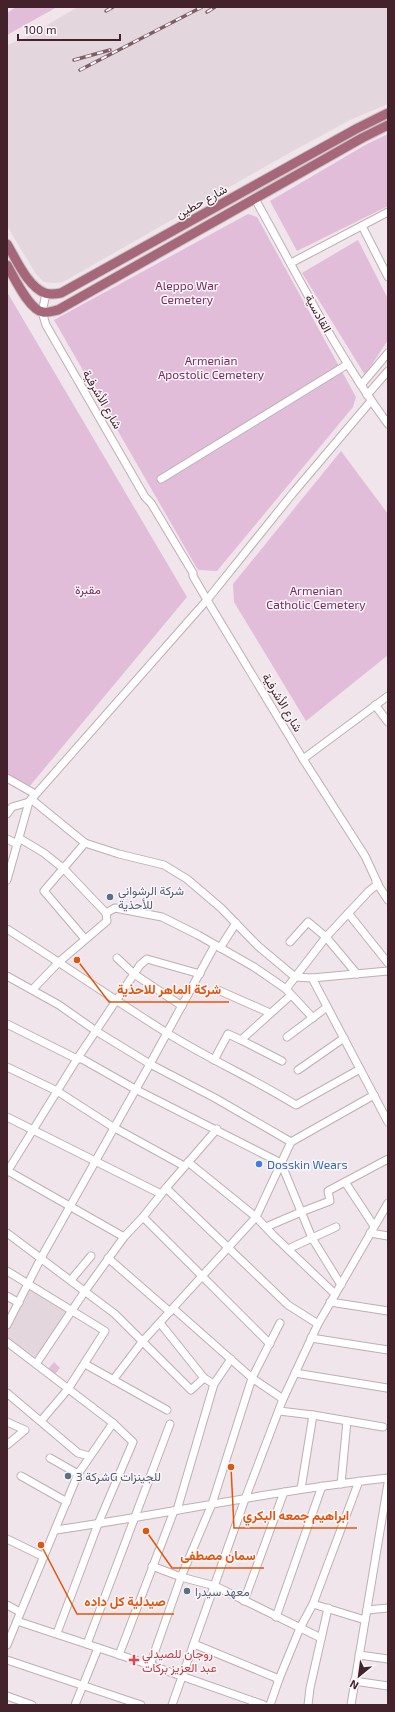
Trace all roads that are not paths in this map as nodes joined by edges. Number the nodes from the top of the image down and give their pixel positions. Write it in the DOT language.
graph roads {
  1 [pos="388,113"];
  2 [pos="388,126"];
  3 [pos="255,199"];
  4 [pos="388,212"];
  5 [pos="362,226"];
  6 [pos="7,244"];
  7 [pos="291,263"];
  8 [pos="7,265"];
  9 [pos="388,277"];
  10 [pos="46,294"];
  11 [pos="42,312"];
  12 [pos="388,353"];
  13 [pos="348,364"];
  14 [pos="388,371"];
  15 [pos="362,385"];
  16 [pos="369,398"];
  17 [pos="388,424"];
  18 [pos="161,479"];
  19 [pos="207,600"];
  20 [pos="388,696"];
  21 [pos="375,706"];
  22 [pos="388,722"];
  23 [pos="304,759"];
  24 [pos="7,778"];
  25 [pos="32,798"];
  26 [pos="7,814"];
  27 [pos="7,839"];
  28 [pos="18,841"];
  29 [pos="85,843"];
  30 [pos="64,869"];
  31 [pos="7,880"];
  32 [pos="378,884"];
  33 [pos="388,900"];
  34 [pos="106,913"];
  35 [pos="348,913"];
  36 [pos="236,923"];
  37 [pos="7,929"];
  38 [pos="326,937"];
  39 [pos="85,939"];
  40 [pos="290,942"];
  41 [pos="218,946"];
  42 [pos="117,958"];
  43 [pos="59,962"];
  44 [pos="388,963"];
  45 [pos="388,971"];
  46 [pos="134,974"];
  47 [pos="200,974"];
  48 [pos="357,974"];
  49 [pos="7,976"];
  50 [pos="295,977"];
  51 [pos="312,978"];
  52 [pos="33,989"];
  53 [pos="218,990"];
  54 [pos="288,992"];
  55 [pos="117,1000"];
  56 [pos="182,1006"];
  57 [pos="327,1007"];
  58 [pos="270,1013"];
  59 [pos="313,1018"];
  60 [pos="7,1024"];
  61 [pos="96,1031"];
  62 [pos="167,1033"];
  63 [pos="288,1037"];
  64 [pos="344,1038"];
  65 [pos="241,1040"];
  66 [pos="77,1059"];
  67 [pos="214,1060"];
  68 [pos="282,1061"];
  69 [pos="150,1064"];
  70 [pos="7,1067"];
  71 [pos="360,1069"];
  72 [pos="298,1070"];
  73 [pos="135,1089"];
  74 [pos="57,1091"];
  75 [pos="374,1095"];
  76 [pos="7,1117"];
  77 [pos="388,1122"];
  78 [pos="113,1127"];
  79 [pos="217,1129"];
  80 [pos="33,1130"];
  81 [pos="290,1142"];
  82 [pos="388,1159"];
  83 [pos="95,1161"];
  84 [pos="281,1163"];
  85 [pos="186,1164"];
  86 [pos="7,1172"];
  87 [pos="345,1182"];
  88 [pos="163,1191"];
  89 [pos="388,1203"];
  90 [pos="70,1206"];
  91 [pos="301,1212"];
  92 [pos="256,1217"];
  93 [pos="143,1218"];
  94 [pos="266,1227"];
  95 [pos="336,1228"];
  96 [pos="372,1229"];
  97 [pos="7,1233"];
  98 [pos="388,1236"];
  99 [pos="124,1237"];
  100 [pos="312,1238"];
  101 [pos="229,1248"];
  102 [pos="288,1249"];
  103 [pos="91,1256"];
  104 [pos="41,1258"];
  105 [pos="108,1258"];
  106 [pos="7,1271"];
  107 [pos="201,1277"];
  108 [pos="71,1280"];
  109 [pos="28,1284"];
  110 [pos="340,1285"];
  111 [pos="85,1290"];
  112 [pos="335,1294"];
  113 [pos="7,1296"];
  114 [pos="330,1302"];
  115 [pos="19,1303"];
  116 [pos="172,1310"];
  117 [pos="71,1311"];
  118 [pos="388,1311"];
  119 [pos="160,1323"];
  120 [pos="280,1323"];
  121 [pos="7,1324"];
  122 [pos="318,1324"];
  123 [pos="311,1338"];
  124 [pos="7,1342"];
  125 [pos="142,1342"];
  126 [pos="270,1344"];
  127 [pos="388,1350"];
  128 [pos="231,1359"];
  129 [pos="36,1364"];
  130 [pos="85,1364"];
  131 [pos="295,1373"];
  132 [pos="204,1378"];
  133 [pos="252,1378"];
  134 [pos="113,1380"];
  135 [pos="214,1384"];
  136 [pos="387,1388"];
  137 [pos="68,1389"];
  138 [pos="7,1394"];
  139 [pos="283,1399"];
  140 [pos="167,1410"];
  141 [pos="279,1411"];
  142 [pos="313,1415"];
  143 [pos="41,1421"];
  144 [pos="348,1421"];
  145 [pos="7,1422"];
  146 [pos="114,1423"];
  147 [pos="170,1424"];
  148 [pos="383,1427"];
  149 [pos="7,1445"];
  150 [pos="89,1456"];
  151 [pos="50,1458"];
  152 [pos="78,1474"];
  153 [pos="21,1476"];
  154 [pos="388,1478"];
  155 [pos="359,1481"];
  156 [pos="388,1483"];
  157 [pos="341,1484"];
  158 [pos="322,1486"];
  159 [pos="301,1489"];
  160 [pos="284,1492"];
  161 [pos="245,1499"];
  162 [pos="67,1502"];
  163 [pos="212,1504"];
  164 [pos="175,1510"];
  165 [pos="134,1519"];
  166 [pos="98,1524"];
  167 [pos="56,1530"];
  168 [pos="7,1540"];
  169 [pos="44,1557"];
  170 [pos="152,1566"];
  171 [pos="181,1577"];
  172 [pos="215,1586"];
  173 [pos="244,1601"];
  174 [pos="313,1604"];
  175 [pos="7,1605"];
  176 [pos="328,1608"];
  177 [pos="388,1608"];
  178 [pos="367,1610"];
  179 [pos="20,1612"];
  180 [pos="276,1617"];
  181 [pos="365,1620"];
  182 [pos="17,1621"];
  183 [pos="300,1628"];
  184 [pos="57,1633"];
  185 [pos="321,1638"];
  186 [pos="87,1644"];
  187 [pos="194,1644"];
  188 [pos="7,1645"];
  189 [pos="98,1648"];
  190 [pos="120,1655"];
  191 [pos="359,1655"];
  192 [pos="388,1659"];
  193 [pos="7,1660"];
  194 [pos="150,1665"];
  195 [pos="183,1676"];
  196 [pos="279,1679"];
  197 [pos="354,1681"];
  198 [pos="82,1686"];
  199 [pos="388,1686"];
  200 [pos="7,1696"];
  201 [pos="30,1705"];
  202 [pos="75,1705"];
  203 [pos="141,1705"];
  204 [pos="172,1705"];
  205 [pos="264,1705"];
  206 [pos="270,1705"];
  207 [pos="308,1705"];
  208 [pos="351,1705"];
  1 -- 10 [label="main road, شارع حطين"];
  2 -- 3 [label="main road, شارع حطين"];
  3 -- 7 [label="street, القادسية"];
  3 -- 11 [label="main road, شارع حطين"];
  4 -- 5 [label="street"];
  5 -- 7 [label="street"];
  5 -- 9 [label="street"];
  6 -- 10 [label="main road"];
  7 -- 13 [label="street, القادسية"];
  8 -- 11 [label="main road, شارع الأشرفية"];
  10 -- 11 [label="street"];
  11 -- 19 [label="street, شارع الأشرفية"];
  12 -- 15 [label="street"];
  13 -- 15 [label="street, القادسية"];
  13 -- 18 [label="street"];
  14 -- 16 [label="street"];
  15 -- 16 [label="street, القادسية"];
  16 -- 17 [label="street, القادسية"];
  16 -- 19 [label="street"];
  19 -- 23 [label="street, شارع الأشرفية"];
  19 -- 25 [label="street"];
  20 -- 21 [label="street"];
  21 -- 22 [label="street"];
  21 -- 23 [label="street"];
  23 -- 32 [label="street, شارع الأشرفية"];
  24 -- 25 [label="street"];
  25 -- 26 [label="street"];
  25 -- 28 [label="street"];
  25 -- 29 [label="street"];
  27 -- 28 [label="street"];
  28 -- 30 [label="street"];
  28 -- 31 [label="street"];
  29 -- 30 [label="street"];
  29 -- 36 [label="street"];
  30 -- 34 [label="street"];
  30 -- 39 [label="street"];
  32 -- 33 [label="street, شارع الأشرفية"];
  32 -- 35 [label="street"];
  34 -- 39 [label="street"];
  34 -- 41 [label="street"];
  35 -- 38 [label="street"];
  35 -- 44 [label="street"];
  36 -- 41 [label="street"];
  36 -- 50 [label="street"];
  37 -- 43 [label="street"];
  38 -- 40 [label="street"];
  38 -- 48 [label="street"];
  38 -- 50 [label="street"];
  39 -- 43 [label="street"];
  41 -- 47 [label="street"];
  41 -- 54 [label="street"];
  42 -- 46 [label="street"];
  43 -- 52 [label="street"];
  43 -- 55 [label="street"];
  45 -- 48 [label="street"];
  46 -- 47 [label="street"];
  46 -- 55 [label="street"];
  46 -- 56 [label="street"];
  47 -- 56 [label="street"];
  48 -- 51 [label="street"];
  49 -- 52 [label="street"];
  50 -- 51 [label="street"];
  50 -- 54 [label="street"];
  51 -- 57 [label="street"];
  52 -- 61 [label="street"];
  53 -- 58 [label="street"];
  54 -- 58 [label="street"];
  54 -- 59 [label="street"];
  55 -- 61 [label="street"];
  55 -- 62 [label="street"];
  56 -- 62 [label="street"];
  57 -- 59 [label="street"];
  57 -- 64 [label="street"];
  58 -- 65 [label="street"];
  59 -- 63 [label="street"];
  60 -- 66 [label="street"];
  61 -- 66 [label="street"];
  61 -- 69 [label="street"];
  62 -- 67 [label="street"];
  62 -- 69 [label="street"];
  64 -- 71 [label="street"];
  64 -- 72 [label="street"];
  65 -- 67 [label="street"];
  65 -- 68 [label="street"];
  66 -- 73 [label="street"];
  66 -- 74 [label="street"];
  67 -- 71 [label="street"];
  69 -- 73 [label="street"];
  69 -- 81 [label="street"];
  70 -- 74 [label="street"];
  71 -- 75 [label="street"];
  73 -- 78 [label="street"];
  73 -- 79 [label="street"];
  74 -- 78 [label="street"];
  74 -- 80 [label="street"];
  75 -- 77 [label="street"];
  75 -- 81 [label="street"];
  76 -- 80 [label="street"];
  78 -- 83 [label="street"];
  78 -- 85 [label="street"];
  79 -- 84 [label="street"];
  79 -- 85 [label="street"];
  80 -- 83 [label="street"];
  80 -- 86 [label="street"];
  81 -- 84 [label="street"];
  82 -- 87 [label="street"];
  83 -- 88 [label="street"];
  83 -- 90 [label="street"];
  84 -- 91 [label="street"];
  84 -- 92 [label="street"];
  85 -- 88 [label="street"];
  85 -- 92 [label="street"];
  86 -- 90 [label="street"];
  87 -- 91 [label="street"];
  87 -- 96 [label="street"];
  88 -- 93 [label="street"];
  88 -- 101 [label="street"];
  89 -- 96 [label="street"];
  90 -- 99 [label="street"];
  90 -- 104 [label="street"];
  91 -- 94 [label="street"];
  91 -- 100 [label="street"];
  92 -- 94 [label="street"];
  92 -- 101 [label="street"];
  93 -- 99 [label="street"];
  93 -- 107 [label="street"];
  94 -- 102 [label="street"];
  95 -- 100 [label="street"];
  96 -- 98 [label="street"];
  96 -- 110 [label="street"];
  97 -- 104 [label="street"];
  99 -- 105 [label="street"];
  100 -- 102 [label="street"];
  100 -- 110 [label="street"];
  101 -- 107 [label="street"];
  101 -- 122 [label="street"];
  102 -- 112 [label="street"];
  103 -- 108 [label="street"];
  104 -- 108 [label="street"];
  104 -- 109 [label="street"];
  105 -- 111 [label="street"];
  105 -- 116 [label="street"];
  106 -- 109 [label="street"];
  107 -- 116 [label="street"];
  107 -- 126 [label="street"];
  108 -- 111 [label="street"];
  109 -- 115 [label="street"];
  109 -- 117 [label="street"];
  110 -- 112 [label="street"];
  111 -- 117 [label="street"];
  111 -- 125 [label="street"];
  112 -- 114 [label="street"];
  113 -- 115 [label="street"];
  114 -- 118 [label="street"];
  114 -- 122 [label="street"];
  115 -- 121 [label="street"];
  116 -- 119 [label="street"];
  116 -- 128 [label="street"];
  117 -- 129 [label="street"];
  117 -- 130 [label="street"];
  119 -- 125 [label="street"];
  119 -- 132 [label="street"];
  120 -- 126 [label="street"];
  122 -- 123 [label="street"];
  123 -- 127 [label="street"];
  123 -- 131 [label="street"];
  124 -- 129 [label="street"];
  125 -- 132 [label="street"];
  125 -- 134 [label="street"];
  126 -- 133 [label="street"];
  128 -- 133 [label="street"];
  128 -- 135 [label="street"];
  129 -- 137 [label="street"];
  130 -- 134 [label="street"];
  130 -- 137 [label="street"];
  131 -- 136 [label="street"];
  131 -- 139 [label="street"];
  132 -- 135 [label="street"];
  133 -- 139 [label="street"];
  133 -- 163 [label="street"];
  134 -- 140 [label="street"];
  135 -- 164 [label="street"];
  137 -- 143 [label="street"];
  137 -- 146 [label="street"];
  138 -- 143 [label="street"];
  139 -- 141 [label="street"];
  141 -- 142 [label="street"];
  141 -- 161 [label="street"];
  142 -- 144 [label="street"];
  142 -- 159 [label="street"];
  143 -- 150 [label="street"];
  144 -- 148 [label="street"];
  144 -- 157 [label="street"];
  145 -- 149 [label="street"];
  146 -- 150 [label="street"];
  146 -- 166 [label="street"];
  147 -- 165 [label="street"];
  150 -- 152 [label="street"];
  151 -- 152 [label="street"];
  152 -- 162 [label="street"];
  153 -- 162 [label="street"];
  154 -- 155 [label="street"];
  155 -- 157 [label="street"];
  155 -- 174 [label="street"];
  156 -- 178 [label="street"];
  157 -- 158 [label="street"];
  158 -- 159 [label="street"];
  158 -- 180 [label="street"];
  159 -- 160 [label="street"];
  160 -- 161 [label="street"];
  160 -- 173 [label="street"];
  161 -- 163 [label="street"];
  161 -- 172 [label="street"];
  162 -- 167 [label="street"];
  163 -- 164 [label="street"];
  163 -- 171 [label="street"];
  164 -- 165 [label="street"];
  164 -- 170 [label="street"];
  165 -- 166 [label="street"];
  165 -- 186 [label="street"];
  166 -- 167 [label="street"];
  166 -- 184 [label="street"];
  167 -- 169 [label="street"];
  168 -- 169 [label="street"];
  169 -- 179 [label="street"];
  170 -- 171 [label="street"];
  170 -- 190 [label="street"];
  171 -- 172 [label="street"];
  171 -- 194 [label="street"];
  172 -- 173 [label="street"];
  172 -- 187 [label="street"];
  173 -- 180 [label="street"];
  174 -- 176 [label="street"];
  174 -- 183 [label="street"];
  175 -- 179 [label="street"];
  176 -- 181 [label="street"];
  176 -- 185 [label="street"];
  177 -- 178 [label="street"];
  178 -- 181 [label="street"];
  179 -- 182 [label="street"];
  180 -- 183 [label="street"];
  181 -- 191 [label="street"];
  182 -- 184 [label="street"];
  182 -- 188 [label="street"];
  183 -- 185 [label="street"];
  183 -- 196 [label="street"];
  184 -- 186 [label="street"];
  185 -- 207 [label="street"];
  186 -- 189 [label="street"];
  187 -- 195 [label="street"];
  187 -- 196 [label="street"];
  189 -- 190 [label="street"];
  189 -- 198 [label="street"];
  190 -- 194 [label="street"];
  191 -- 192 [label="street"];
  191 -- 197 [label="street"];
  193 -- 198 [label="street"];
  194 -- 195 [label="street"];
  195 -- 204 [label="street"];
  195 -- 205 [label="street"];
  196 -- 206 [label="street"];
  197 -- 199 [label="street"];
  197 -- 208 [label="street"];
  198 -- 202 [label="street"];
  198 -- 203 [label="street"];
  200 -- 201 [label="street"];
}
